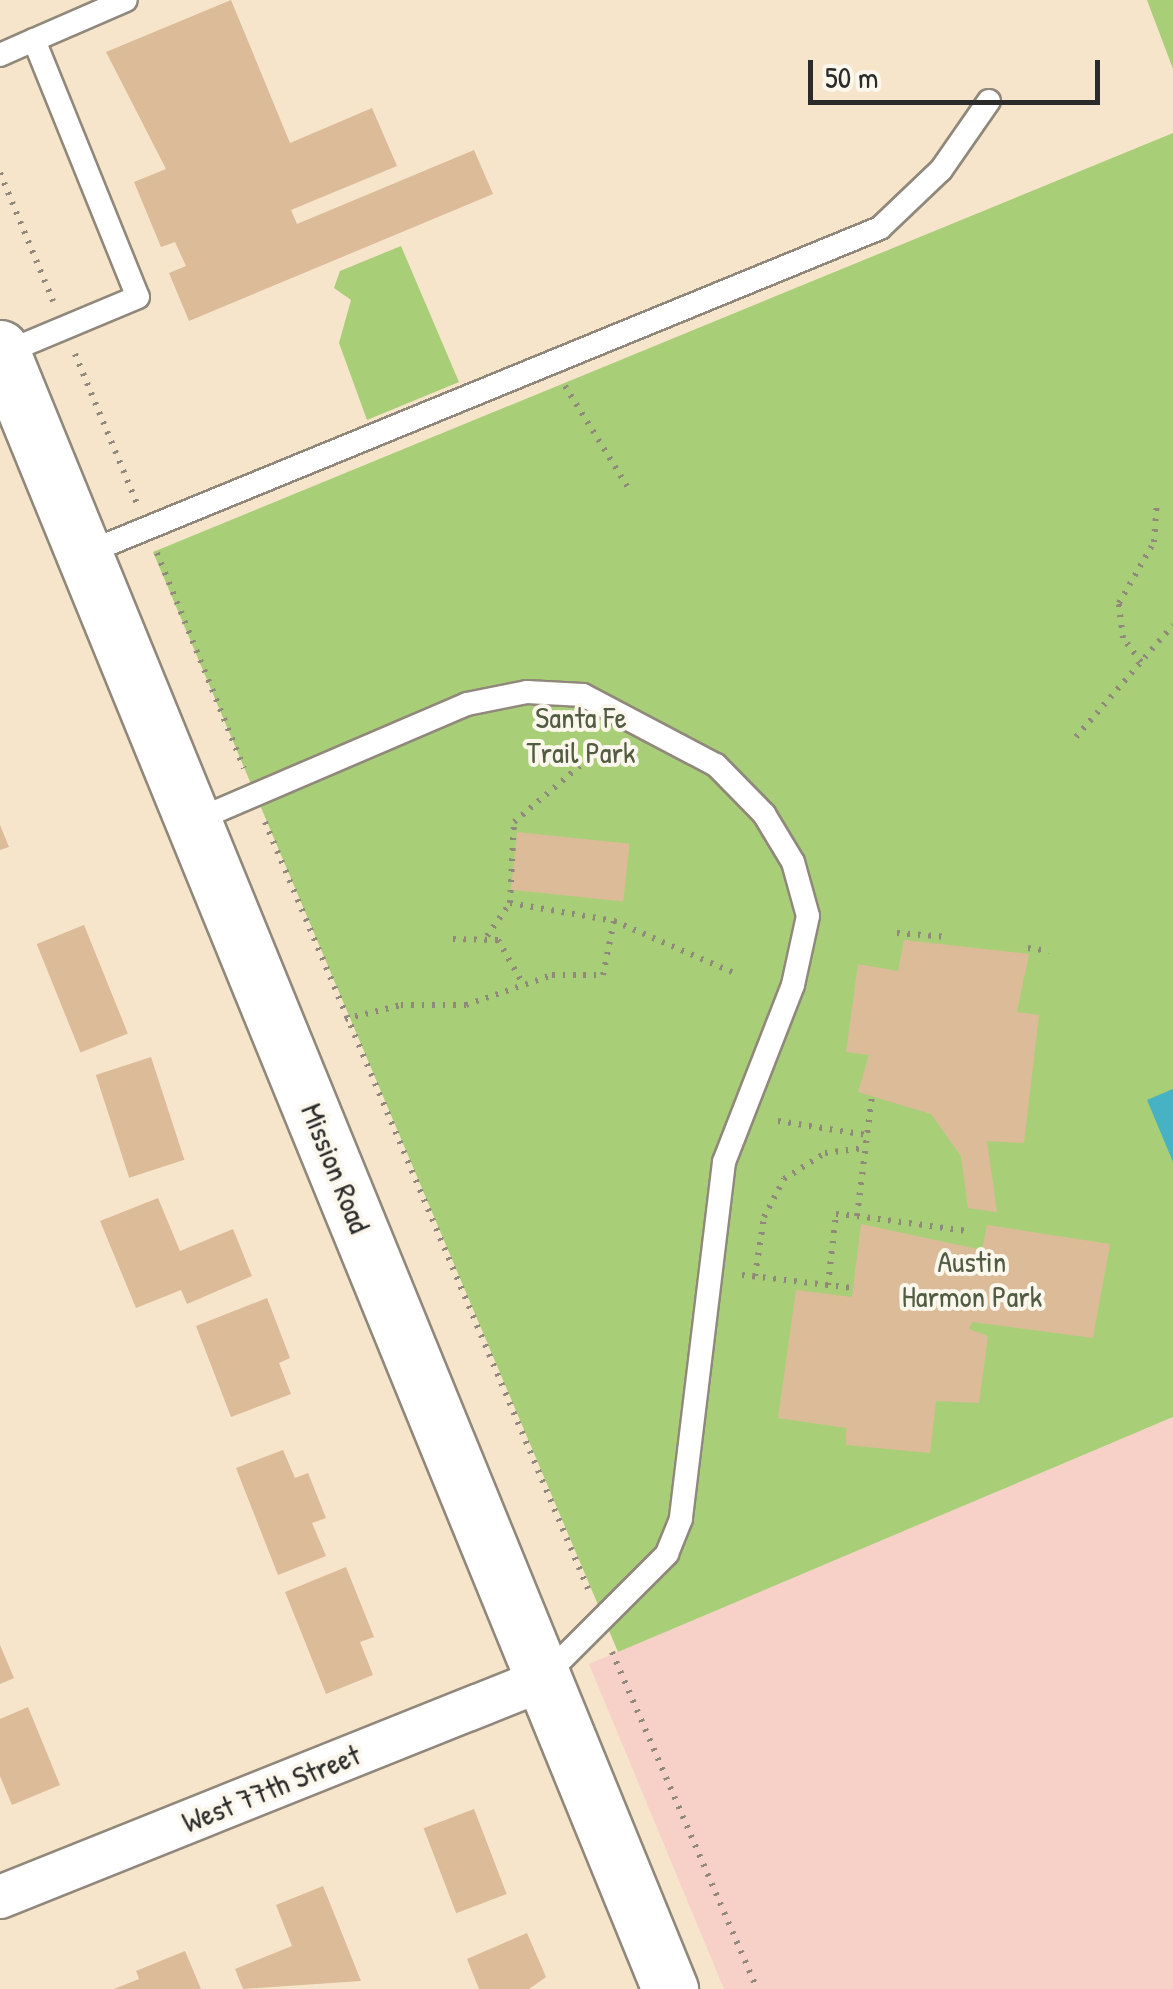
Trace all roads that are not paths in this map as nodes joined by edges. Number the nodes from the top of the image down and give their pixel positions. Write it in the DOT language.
graph roads {
  1 [pos="126,0"];
  2 [pos="34,40"];
  3 [pos="0,55"];
  4 [pos="989,101"];
  5 [pos="1,351"];
  6 [pos="84,554"];
  7 [pos="192,822"];
  8 [pos="542,1680"];
  9 [pos="0,1897"];
  10 [pos="670,1989"];
  1 -- 2 [label="lane"];
  2 -- 3 [label="lane"];
  2 -- 5 [label="lane"];
  4 -- 6 [label="lane"];
  5 -- 6 [label="main road, Mission Road"];
  6 -- 7 [label="main road, Mission Road"];
  7 -- 8 [label="main road, Mission Road"];
  7 -- 8 [label="lane"];
  8 -- 9 [label="street, West 77th Street"];
  8 -- 10 [label="main road, Mission Road"];
}
